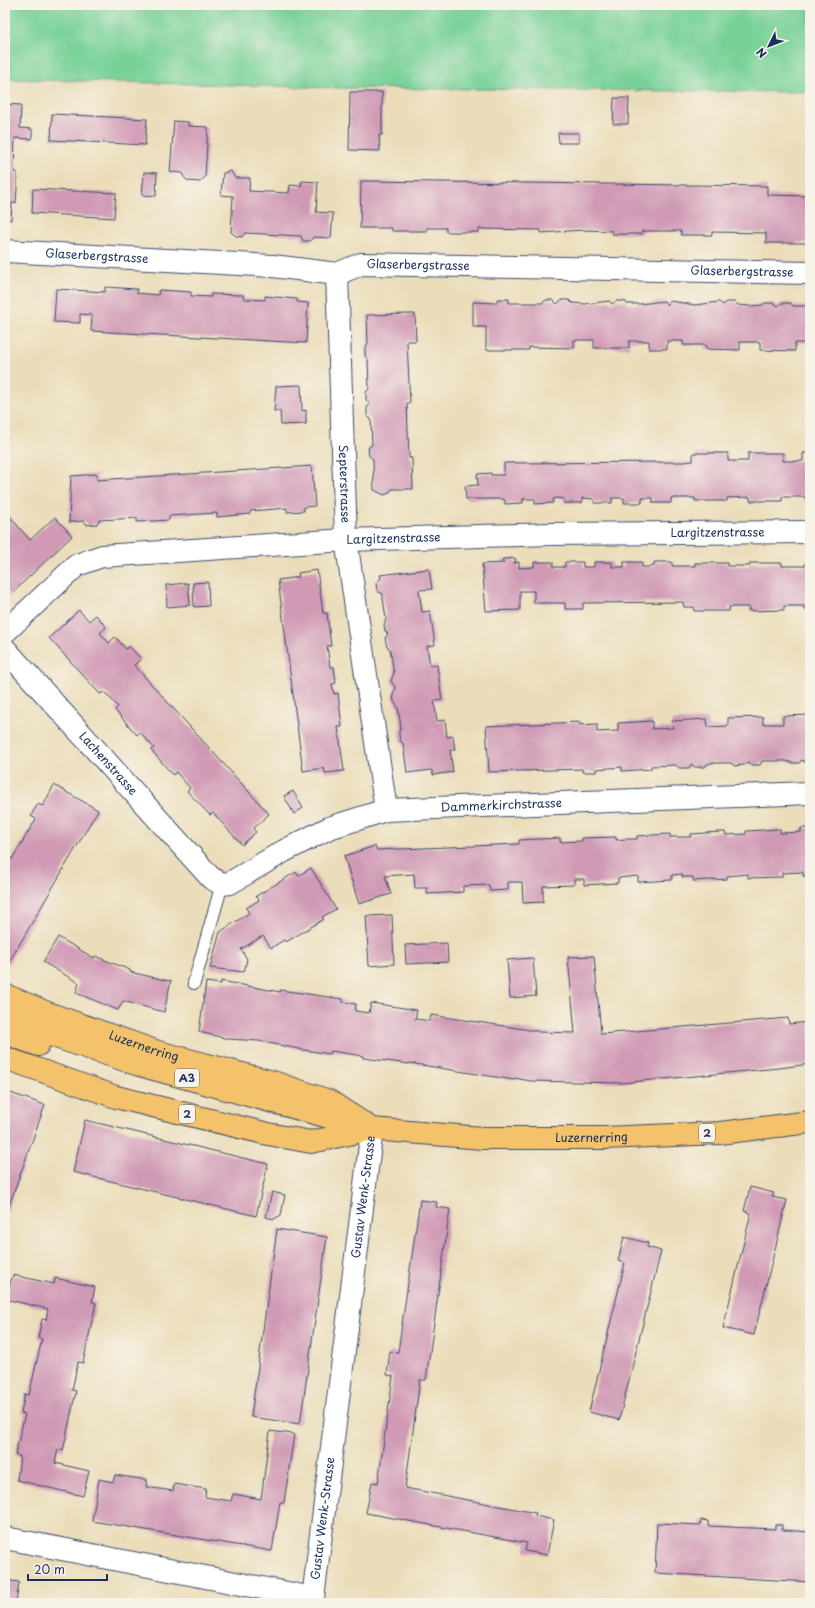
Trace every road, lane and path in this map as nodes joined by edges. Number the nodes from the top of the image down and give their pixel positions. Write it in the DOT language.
graph roads {
  1 [pos="5,251"];
  2 [pos="810,273"];
  3 [pos="337,274"];
  4 [pos="810,532"];
  5 [pos="346,540"];
  6 [pos="5,632"];
  7 [pos="5,649"];
  8 [pos="810,793"];
  9 [pos="386,810"];
  10 [pos="217,881"];
  11 [pos="194,984"];
  12 [pos="5,995"];
  13 [pos="5,1016"];
  14 [pos="5,1033"];
  15 [pos="5,1058"];
  16 [pos="810,1122"];
  17 [pos="372,1129"];
  18 [pos="5,1538"];
  1 -- 3 [label="street, Glaserbergstrasse"];
  2 -- 3 [label="street, Glaserbergstrasse"];
  3 -- 5 [label="street, Septerstrasse"];
  4 -- 5 [label="street, Largitzenstrasse"];
  5 -- 6 [label="street, Largitzenstrasse"];
  5 -- 9 [label="street, Septerstrasse"];
  7 -- 10 [label="street, Lachenstrasse"];
  8 -- 9 [label="street, Dammerkirchstrasse"];
  9 -- 10 [label="street, Dammerkirchstrasse"];
  10 -- 11 [label="lane"];
  12 -- 17 [label="main road, Luzernerring / 2"];
  13 -- 17 [label="main road, A3"];
  14 -- 17 [label="main road, A3"];
  15 -- 17 [label="main road, Luzernerring / 2"];
  16 -- 17 [label="main road, Luzernerring / 2"];
  17 -- 18 [label="street, Gustav Wenk-Strasse"];
}
